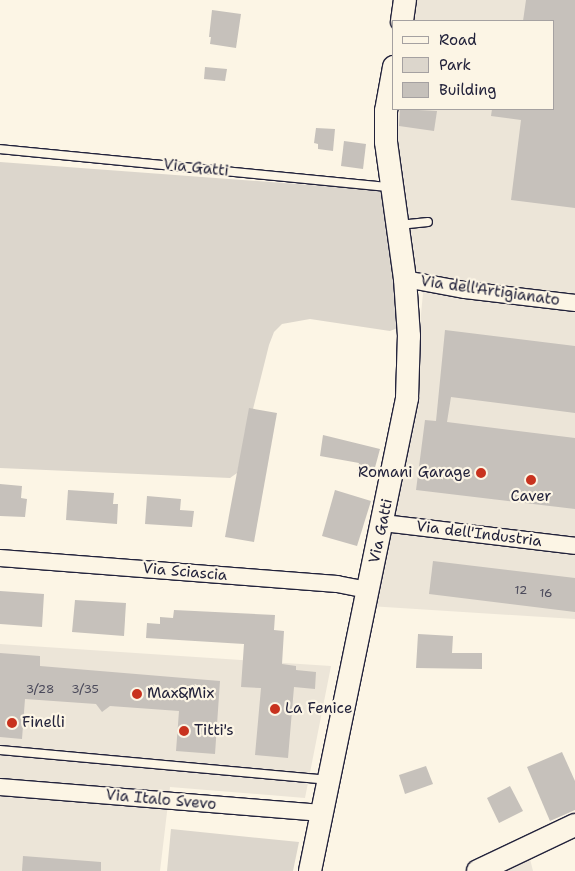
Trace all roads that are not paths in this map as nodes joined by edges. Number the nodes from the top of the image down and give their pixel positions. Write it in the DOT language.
graph roads {
  1 [pos="405,0"];
  2 [pos="402,20"];
  3 [pos="392,79"];
  4 [pos="0,149"];
  5 [pos="392,188"];
  6 [pos="428,222"];
  7 [pos="397,225"];
  8 [pos="405,279"];
  9 [pos="575,303"];
  10 [pos="383,522"];
  11 [pos="575,546"];
  12 [pos="0,558"];
  13 [pos="369,590"];
  14 [pos="0,750"];
  15 [pos="329,780"];
  16 [pos="0,787"];
  17 [pos="322,813"];
  18 [pos="575,825"];
  19 [pos="310,871"];
  20 [pos="478,871"];
  1 -- 2 [label="street"];
  3 -- 5 [label="street, Via Gatti"];
  4 -- 5 [label="lane, Via Gatti"];
  5 -- 7 [label="street, Via Gatti"];
  6 -- 7 [label="lane"];
  7 -- 8 [label="street, Via Gatti"];
  8 -- 9 [label="street, Via dell'Artigianato"];
  8 -- 10 [label="street, Via Gatti"];
  10 -- 11 [label="street, Via dell'Industria"];
  10 -- 13 [label="street, Via Gatti"];
  12 -- 13 [label="street, Via Sciascia"];
  13 -- 15 [label="street, Via Gatti"];
  14 -- 15 [label="lane"];
  15 -- 17 [label="street, Via Gatti"];
  16 -- 17 [label="street, Via Italo Svevo"];
  17 -- 19 [label="street, Via Gatti"];
  18 -- 20 [label="street"];
}
